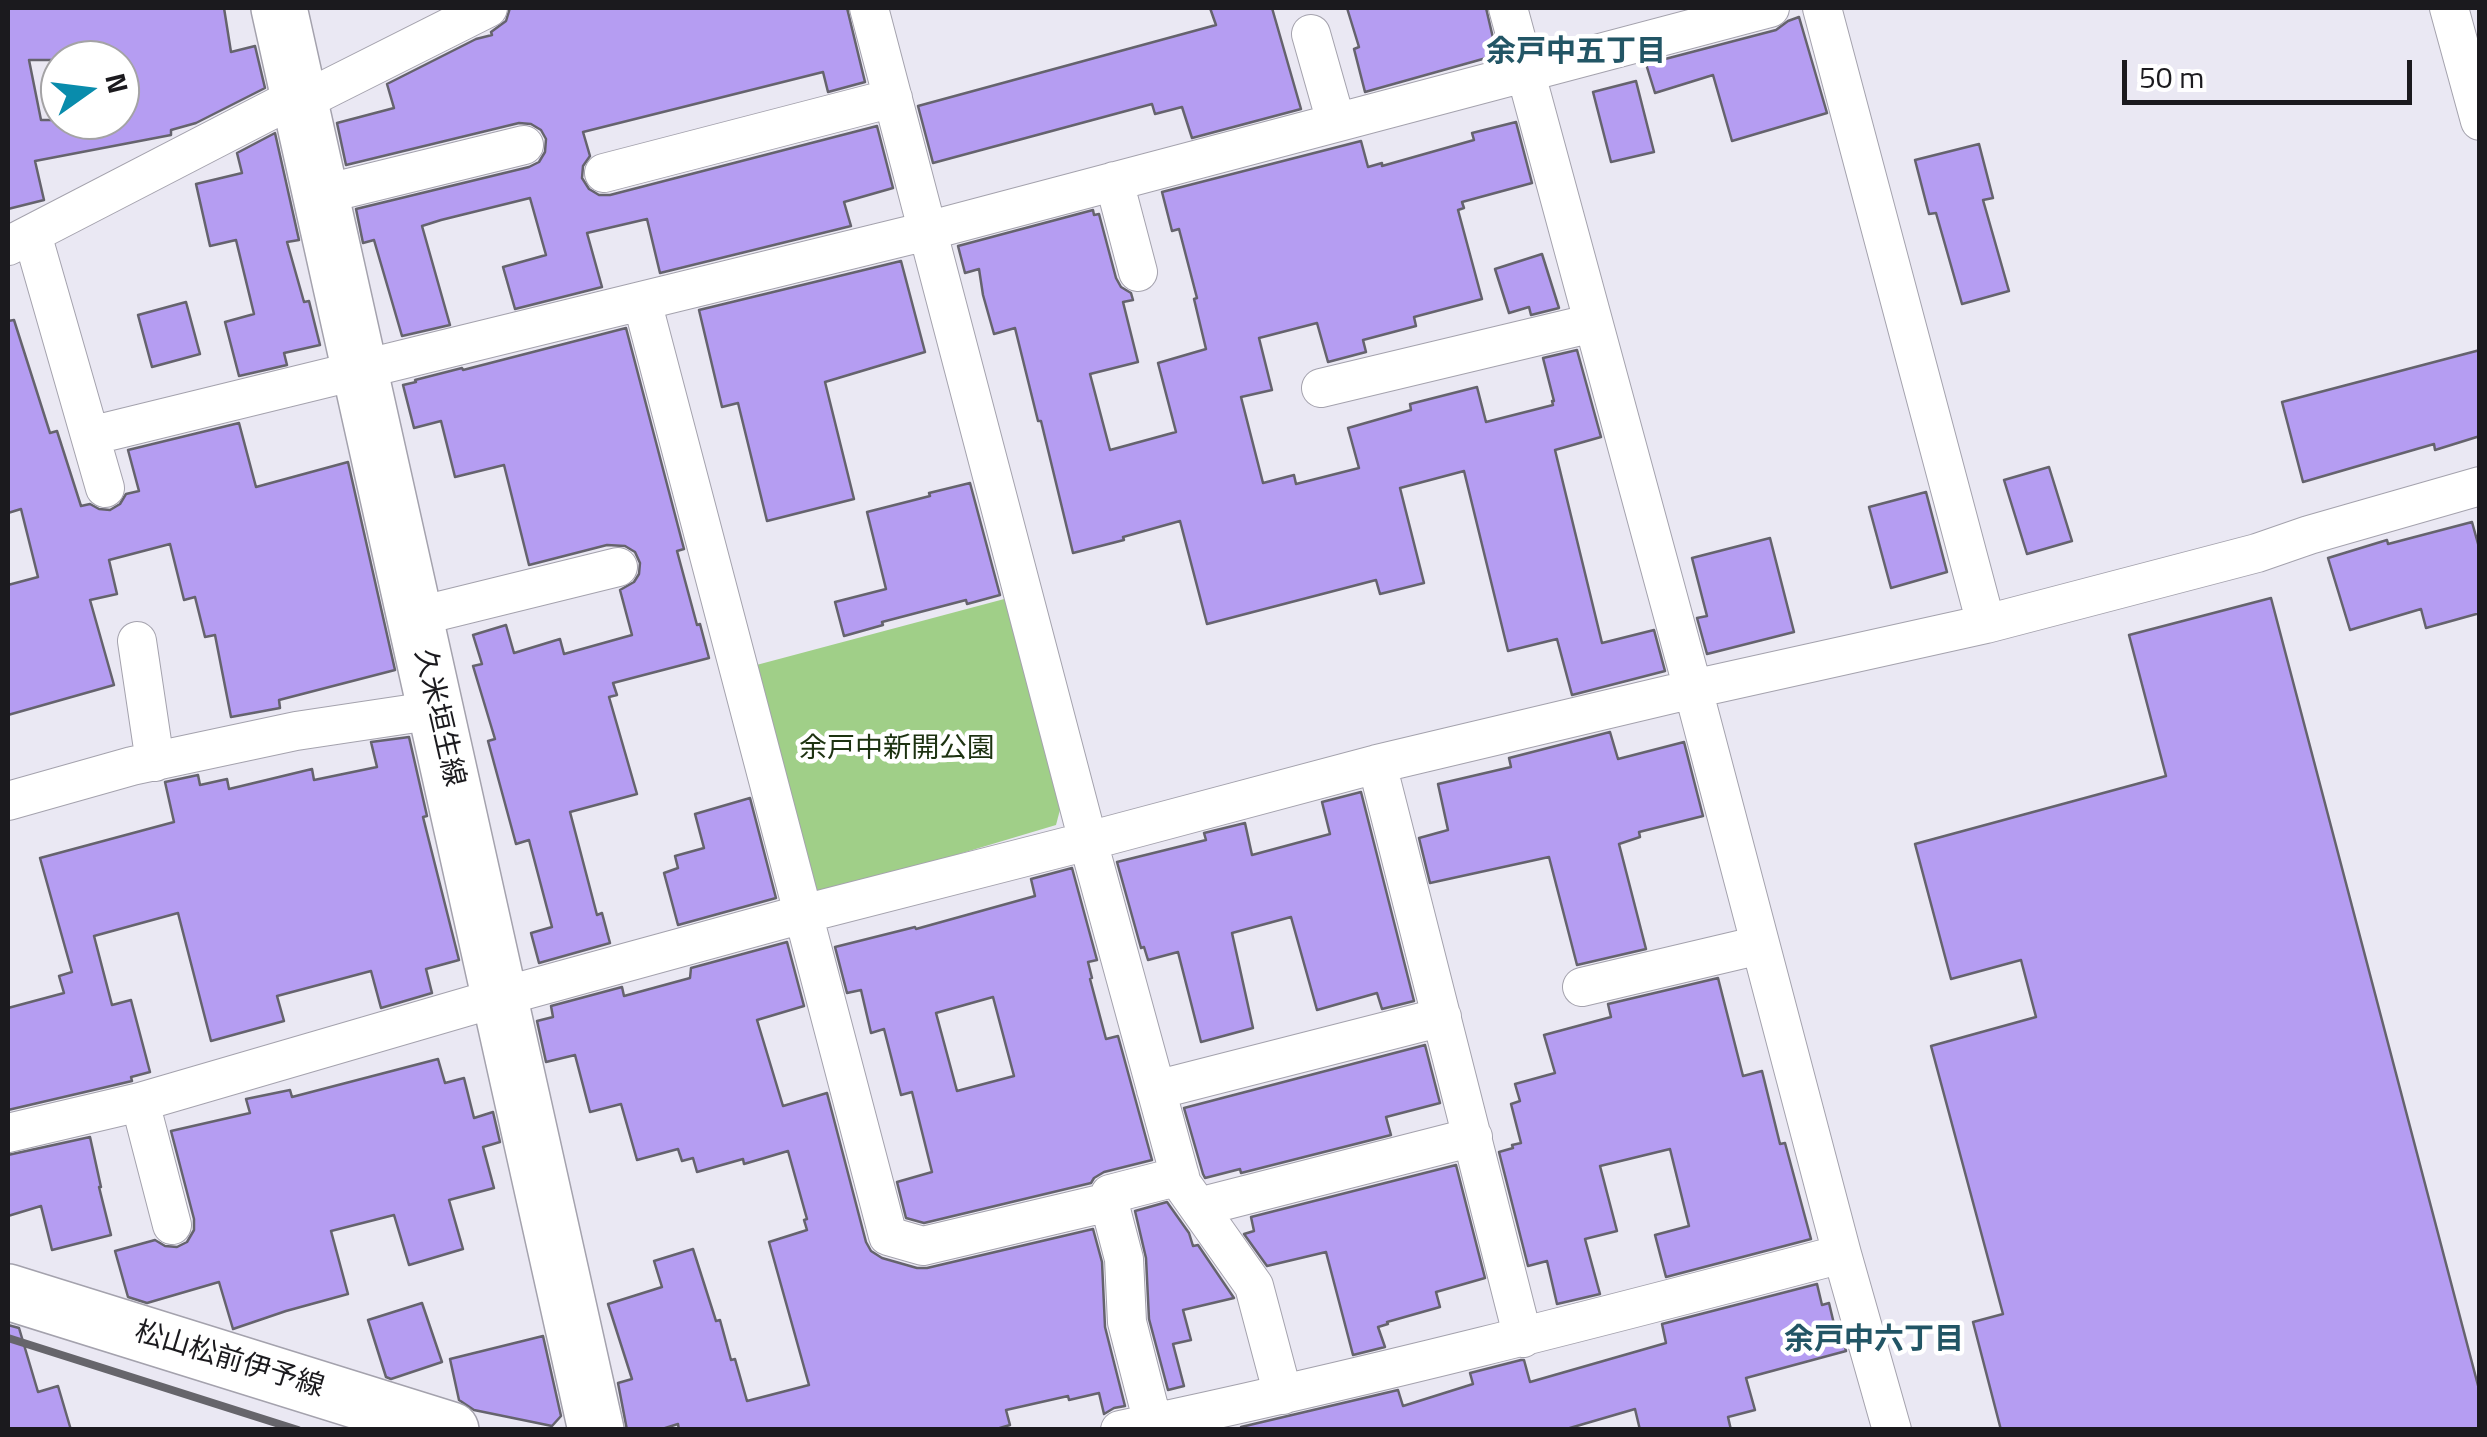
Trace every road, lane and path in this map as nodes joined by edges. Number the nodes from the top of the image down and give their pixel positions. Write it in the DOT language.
graph roads {
  1 [pos="279,8"];
  2 [pos="488,8"];
  3 [pos="870,8"];
  4 [pos="1508,8"];
  5 [pos="1770,8"];
  6 [pos="1822,8"];
  7 [pos="2450,8"];
  8 [pos="1311,34"];
  9 [pos="1526,72"];
  10 [pos="893,98"];
  11 [pos="298,99"];
  12 [pos="1336,122"];
  13 [pos="2480,122"];
  14 [pos="524,145"];
  15 [pos="604,173"];
  16 [pos="1114,181"];
  17 [pos="320,195"];
  18 [pos="927,231"];
  19 [pos="20,240"];
  20 [pos="1138,272"];
  21 [pos="642,301"];
  22 [pos="1594,323"];
  23 [pos="360,370"];
  24 [pos="1321,388"];
  25 [pos="90,436"];
  26 [pos="2480,486"];
  27 [pos="106,488"];
  28 [pos="618,567"];
  29 [pos="415,617"];
  30 [pos="1986,624"];
  31 [pos="137,641"];
  32 [pos="1693,689"];
  33 [pos="436,710"];
  34 [pos="155,762"];
  35 [pos="1377,764"];
  36 [pos="8,802"];
  37 [pos="1088,841"];
  38 [pos="803,914"];
  39 [pos="1760,944"];
  40 [pos="1582,987"];
  41 [pos="500,997"];
  42 [pos="1442,1017"];
  43 [pos="1156,1090"];
  44 [pos="140,1102"];
  45 [pos="8,1133"];
  46 [pos="1473,1137"];
  47 [pos="1189,1191"];
  48 [pos="1109,1202"];
  49 [pos="172,1225"];
  50 [pos="1842,1254"];
  51 [pos="8,1292"];
  52 [pos="1523,1338"];
  53 [pos="1283,1395"];
  54 [pos="1137,1426"];
  55 [pos="451,1430"];
  56 [pos="596,1430"];
  57 [pos="1892,1430"];
  1 -- 11 [label="main road, 久米垣生線"];
  2 -- 11 [label="street"];
  3 -- 10 [label="street"];
  4 -- 9 [label="street"];
  5 -- 9 [label="street"];
  6 -- 30 [label="street"];
  7 -- 13 [label="street"];
  8 -- 12 [label="street"];
  9 -- 12 [label="street"];
  9 -- 22 [label="street"];
  10 -- 15 [label="street"];
  10 -- 18 [label="street"];
  11 -- 17 [label="main road, 久米垣生線"];
  11 -- 19 [label="street"];
  12 -- 16 [label="street"];
  14 -- 17 [label="street"];
  16 -- 18 [label="street"];
  16 -- 20 [label="street"];
  17 -- 23 [label="main road, 久米垣生線"];
  18 -- 21 [label="street"];
  18 -- 37 [label="street"];
  19 -- 25 [label="street"];
  21 -- 23 [label="street"];
  21 -- 38 [label="street"];
  22 -- 24 [label="street"];
  22 -- 32 [label="street"];
  23 -- 25 [label="street"];
  23 -- 29 [label="main road, 久米垣生線"];
  25 -- 27 [label="street"];
  26 -- 30 [label="street"];
  28 -- 29 [label="street"];
  29 -- 33 [label="main road, 久米垣生線"];
  30 -- 32 [label="street"];
  31 -- 34 [label="street"];
  32 -- 35 [label="street"];
  32 -- 39 [label="street"];
  33 -- 34 [label="street"];
  33 -- 41 [label="main road, 久米垣生線"];
  34 -- 36 [label="street"];
  35 -- 37 [label="street"];
  35 -- 42 [label="street"];
  37 -- 38 [label="street"];
  37 -- 43 [label="street"];
  38 -- 41 [label="street"];
  38 -- 48 [label="street"];
  39 -- 40 [label="street"];
  39 -- 50 [label="street"];
  41 -- 44 [label="street"];
  41 -- 56 [label="main road, 久米垣生線"];
  42 -- 43 [label="street"];
  42 -- 46 [label="street"];
  43 -- 47 [label="street"];
  44 -- 45 [label="street"];
  44 -- 49 [label="street"];
  46 -- 47 [label="street"];
  46 -- 52 [label="street"];
  47 -- 48 [label="street"];
  47 -- 53 [label="street"];
  48 -- 54 [label="street"];
  50 -- 52 [label="street"];
  50 -- 57 [label="street"];
  51 -- 55 [label="main road, 松山松前伊予線"];
  52 -- 53 [label="street"];
  53 -- 54 [label="street"];
}
